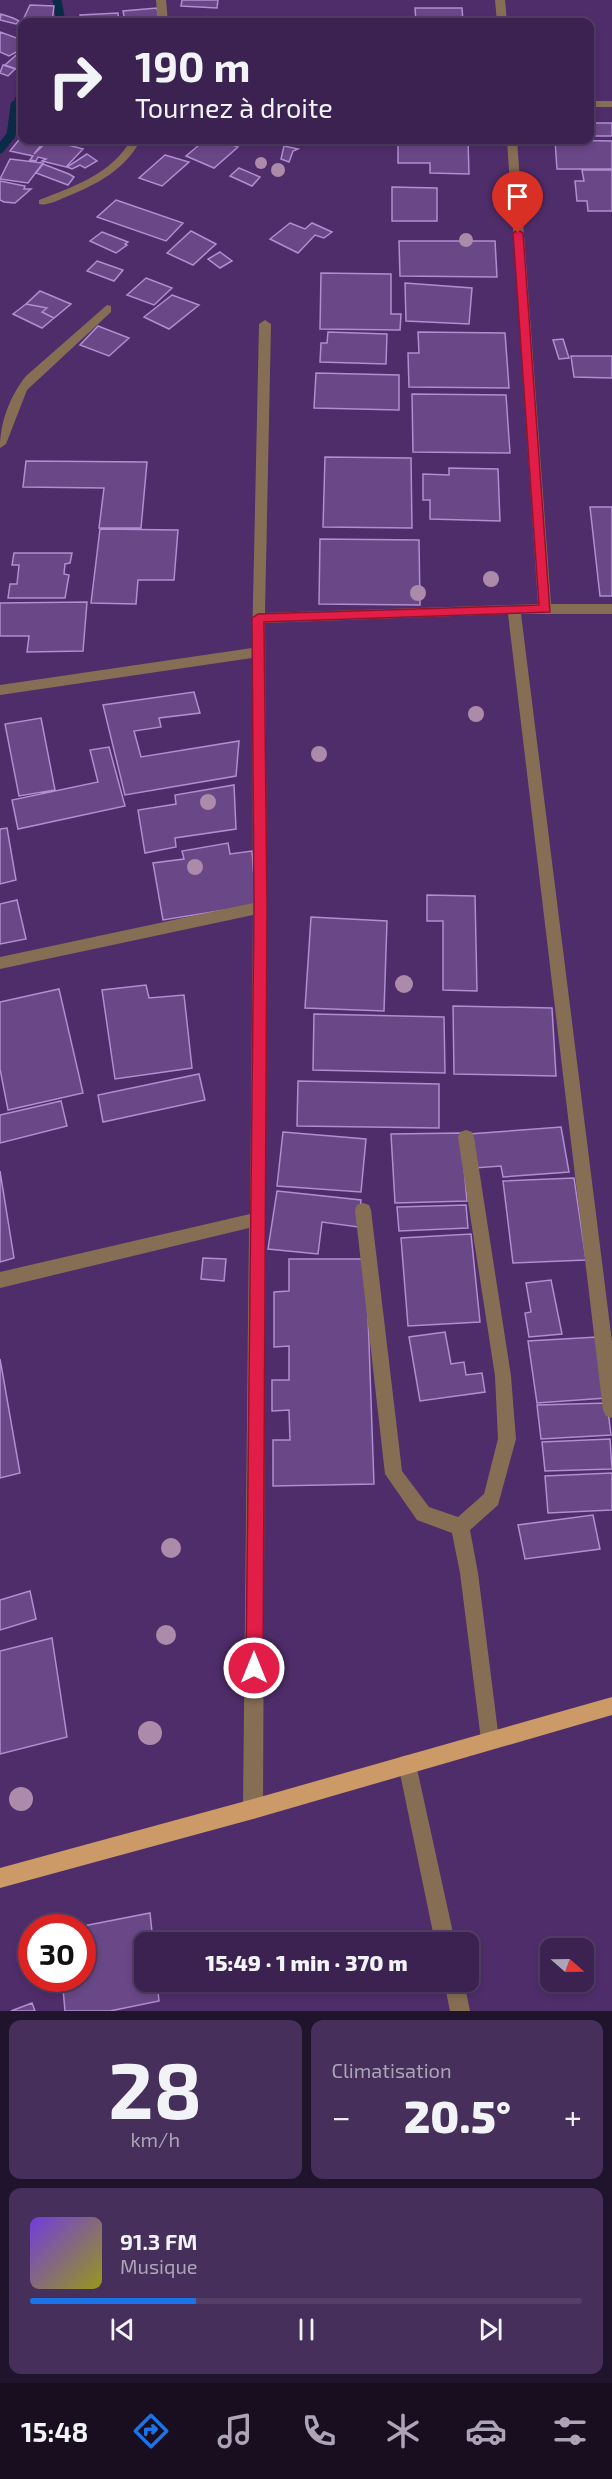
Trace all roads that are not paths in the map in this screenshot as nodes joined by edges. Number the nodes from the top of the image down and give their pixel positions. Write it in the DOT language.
graph roads {
  1 [pos="161,0"];
  2 [pos="500,0"];
  3 [pos="163,18"];
  4 [pos="502,18"];
  5 [pos="594,104"];
  6 [pos="612,104"];
  7 [pos="134,144"];
  8 [pos="512,144"];
  9 [pos="43,202"];
  10 [pos="107,309"];
  11 [pos="265,324"];
  12 [pos="0,444"];
  13 [pos="514,609"];
  14 [pos="545,609"];
  15 [pos="612,609"];
  16 [pos="258,618"];
  17 [pos="258,652"];
  18 [pos="0,690"];
  19 [pos="260,907"];
  20 [pos="0,963"];
  21 [pos="466,1137"];
  22 [pos="363,1210"];
  23 [pos="258,1219"];
  24 [pos="0,1281"];
  25 [pos="612,1410"];
  26 [pos="460,1527"];
  27 [pos="612,1706"];
  28 [pos="490,1740"];
  29 [pos="407,1764"];
  30 [pos="253,1809"];
  31 [pos="0,1878"];
  32 [pos="443,1932"];
  33 [pos="455,1992"];
  34 [pos="460,2011"];
  1 -- 3 [label="street"];
  2 -- 4 [label="street"];
  5 -- 6 [label="street"];
  7 -- 9 [label="street"];
  8 -- 14 [label="street"];
  10 -- 12 [label="street"];
  11 -- 16 [label="street"];
  13 -- 14 [label="street"];
  13 -- 16 [label="street"];
  13 -- 25 [label="street"];
  14 -- 15 [label="street"];
  16 -- 17 [label="street"];
  17 -- 18 [label="street"];
  17 -- 19 [label="street"];
  19 -- 20 [label="street"];
  19 -- 23 [label="street"];
  21 -- 26 [label="street"];
  22 -- 26 [label="street"];
  23 -- 24 [label="street"];
  23 -- 30 [label="street"];
  26 -- 28 [label="street"];
  27 -- 28 [label="main road"];
  28 -- 29 [label="main road"];
  29 -- 30 [label="main road"];
  29 -- 32 [label="street"];
  30 -- 31 [label="main road"];
  33 -- 34 [label="street"];
}
